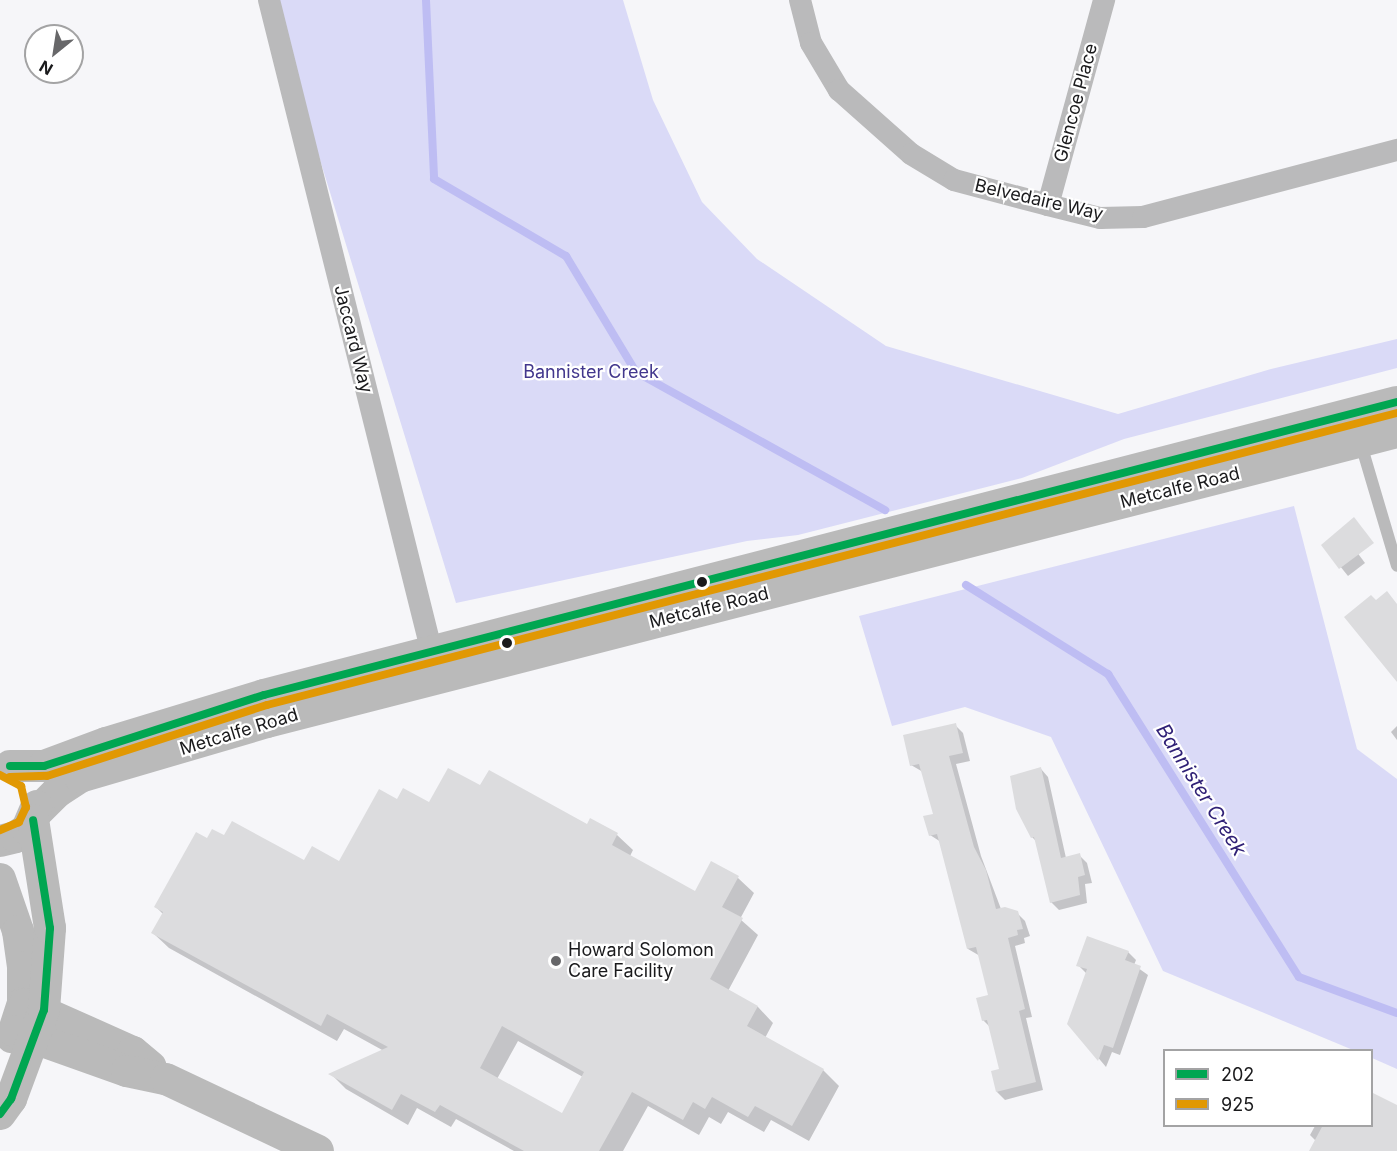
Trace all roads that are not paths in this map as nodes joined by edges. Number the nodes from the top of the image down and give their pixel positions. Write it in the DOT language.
graph roads {
  1 [pos="269,0"];
  2 [pos="800,0"];
  3 [pos="1104,0"];
  4 [pos="1397,150"];
  5 [pos="1048,205"];
  6 [pos="1397,402"];
  7 [pos="1397,432"];
  8 [pos="1360,441"];
  9 [pos="1397,566"];
  10 [pos="435,665"];
  11 [pos="5,765"];
  12 [pos="34,817"];
  13 [pos="0,841"];
  14 [pos="0,879"];
  15 [pos="28,1020"];
  16 [pos="0,1068"];
  17 [pos="0,1114"];
  18 [pos="318,1151"];
  1 -- 10 [label="street, Jaccard Way"];
  2 -- 5 [label="street, Belvedaire Way"];
  3 -- 5 [label="street, Glencoe Place"];
  4 -- 5 [label="street, Belvedaire Way"];
  6 -- 10 [label="main road, Metcalfe Road"];
  7 -- 8 [label="main road, Metcalfe Road"];
  8 -- 9 [label="lane"];
  8 -- 10 [label="main road, Metcalfe Road"];
  10 -- 11 [label="main road, Metcalfe Road"];
  10 -- 12 [label="main road, Metcalfe Road"];
  11 -- 12 [label="main road, Metcalfe Road"];
  12 -- 13 [label="main road, Metcalfe Road"];
  12 -- 15 [label="main road"];
  14 -- 15 [label="main road"];
  15 -- 16 [label="main road"];
  15 -- 17 [label="main road"];
  15 -- 18 [label="main road"];
}
